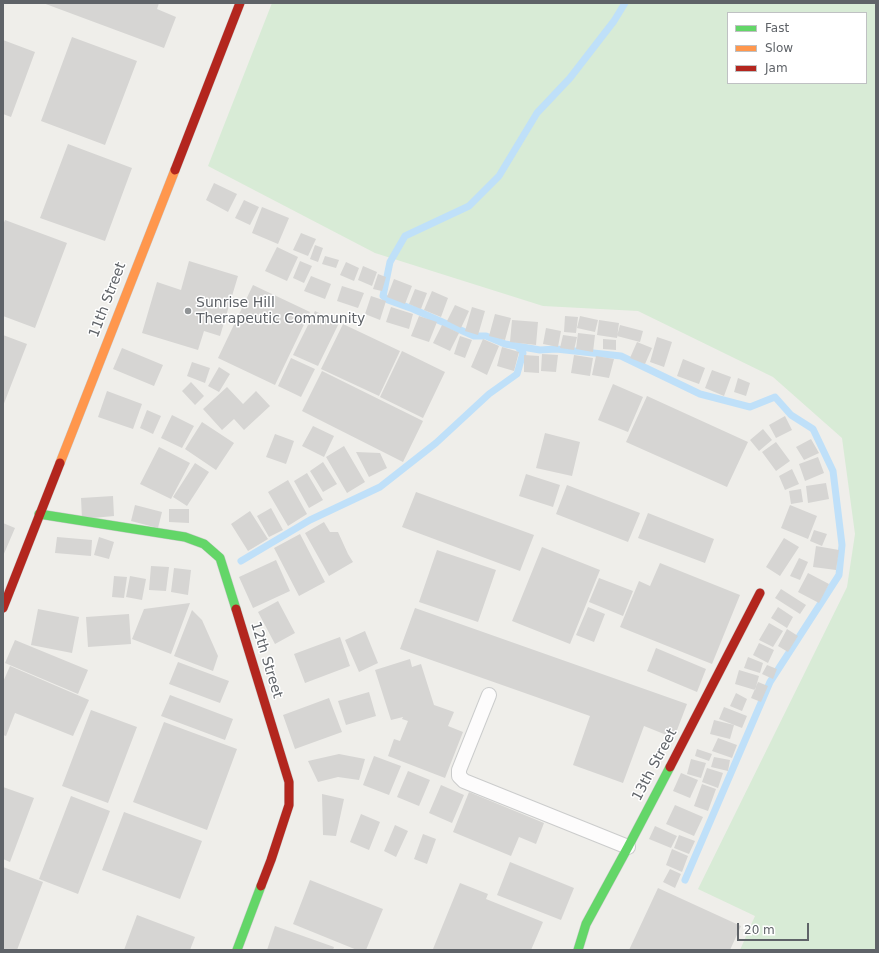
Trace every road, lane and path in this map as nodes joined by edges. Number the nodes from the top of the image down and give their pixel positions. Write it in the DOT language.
graph roads {
  1 [pos="240,3"];
  2 [pos="39,514"];
  3 [pos="760,593"];
  4 [pos="3,608"];
  5 [pos="489,696"];
  6 [pos="628,847"];
  7 [pos="237,950"];
  8 [pos="578,950"];
  1 -- 2 [label="street, 11th Street"];
  2 -- 4 [label="street, 11th Street"];
  2 -- 7 [label="street, 12th Street"];
  3 -- 6 [label="street, 13th Street"];
  5 -- 6 [label="lane"];
  6 -- 8 [label="street, 13th Street"];
}
